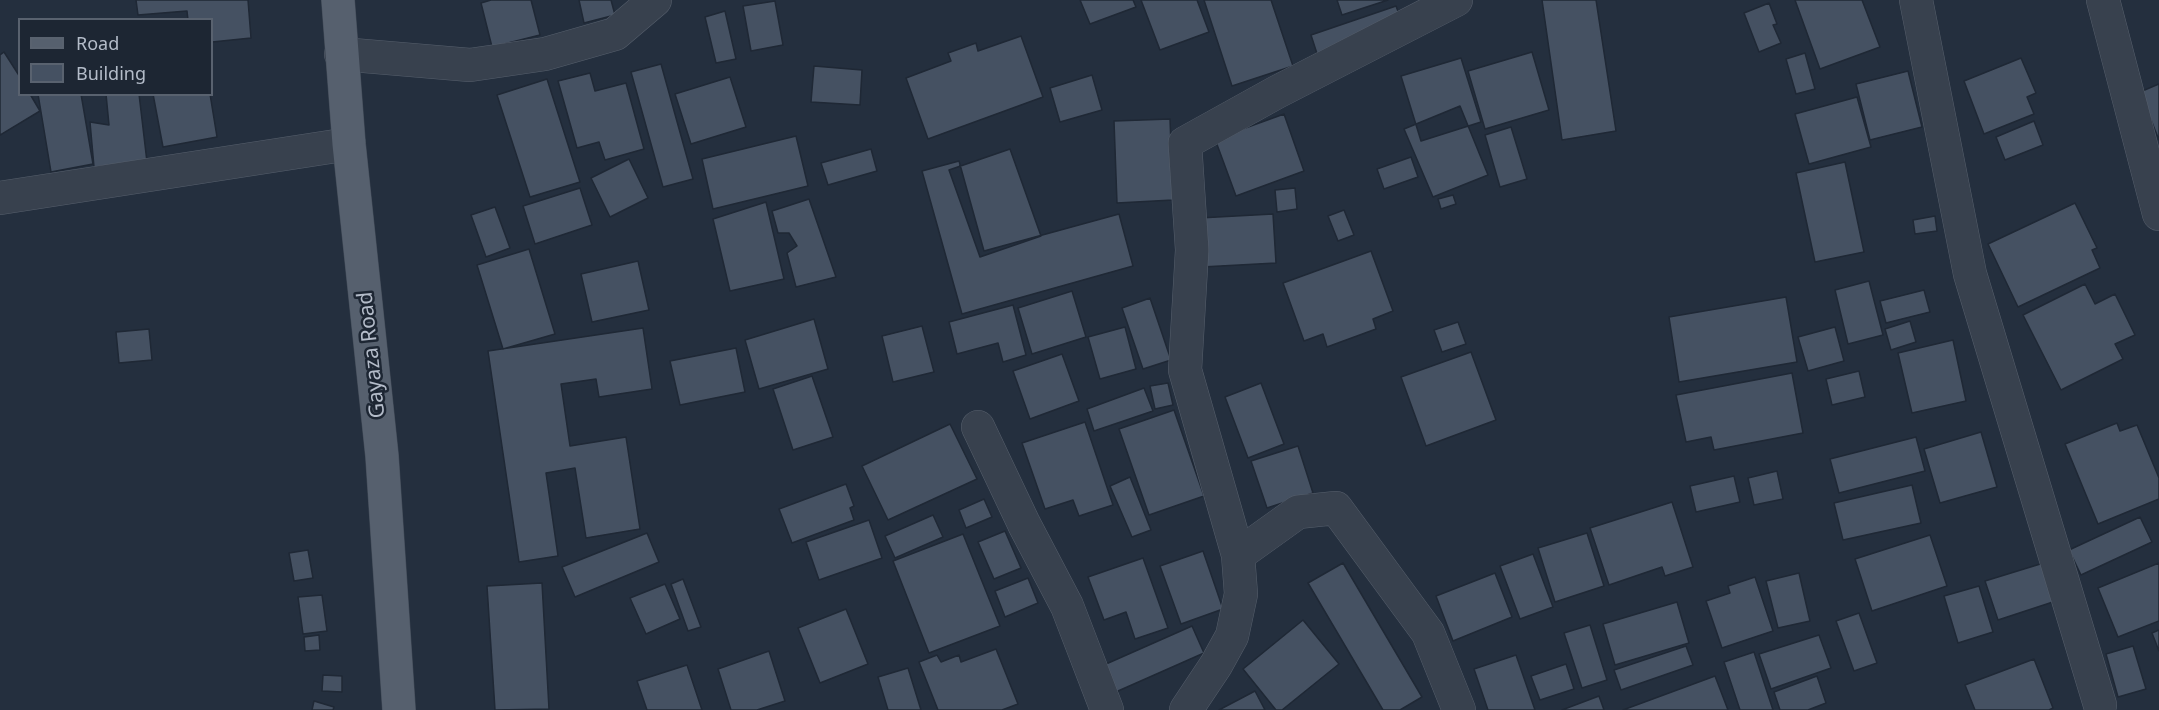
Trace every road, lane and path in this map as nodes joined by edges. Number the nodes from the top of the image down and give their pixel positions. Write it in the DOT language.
graph roads {
  1 [pos="338,0"];
  2 [pos="655,0"];
  3 [pos="1456,0"];
  4 [pos="1916,0"];
  5 [pos="2103,0"];
  6 [pos="341,54"];
  7 [pos="349,144"];
  8 [pos="0,198"];
  9 [pos="2159,214"];
  10 [pos="978,427"];
  11 [pos="1238,555"];
  12 [pos="2100,705"];
  13 [pos="399,710"];
  14 [pos="1107,710"];
  15 [pos="1186,710"];
  16 [pos="1459,710"];
  1 -- 6 [label="main road, Gayaza Road"];
  2 -- 6 [label="street"];
  3 -- 11 [label="street"];
  4 -- 12 [label="street"];
  5 -- 9 [label="street"];
  6 -- 7 [label="main road, Gayaza Road"];
  7 -- 8 [label="street"];
  7 -- 13 [label="main road, Gayaza Road"];
  10 -- 14 [label="street"];
  11 -- 15 [label="street"];
  11 -- 16 [label="street"];
}
